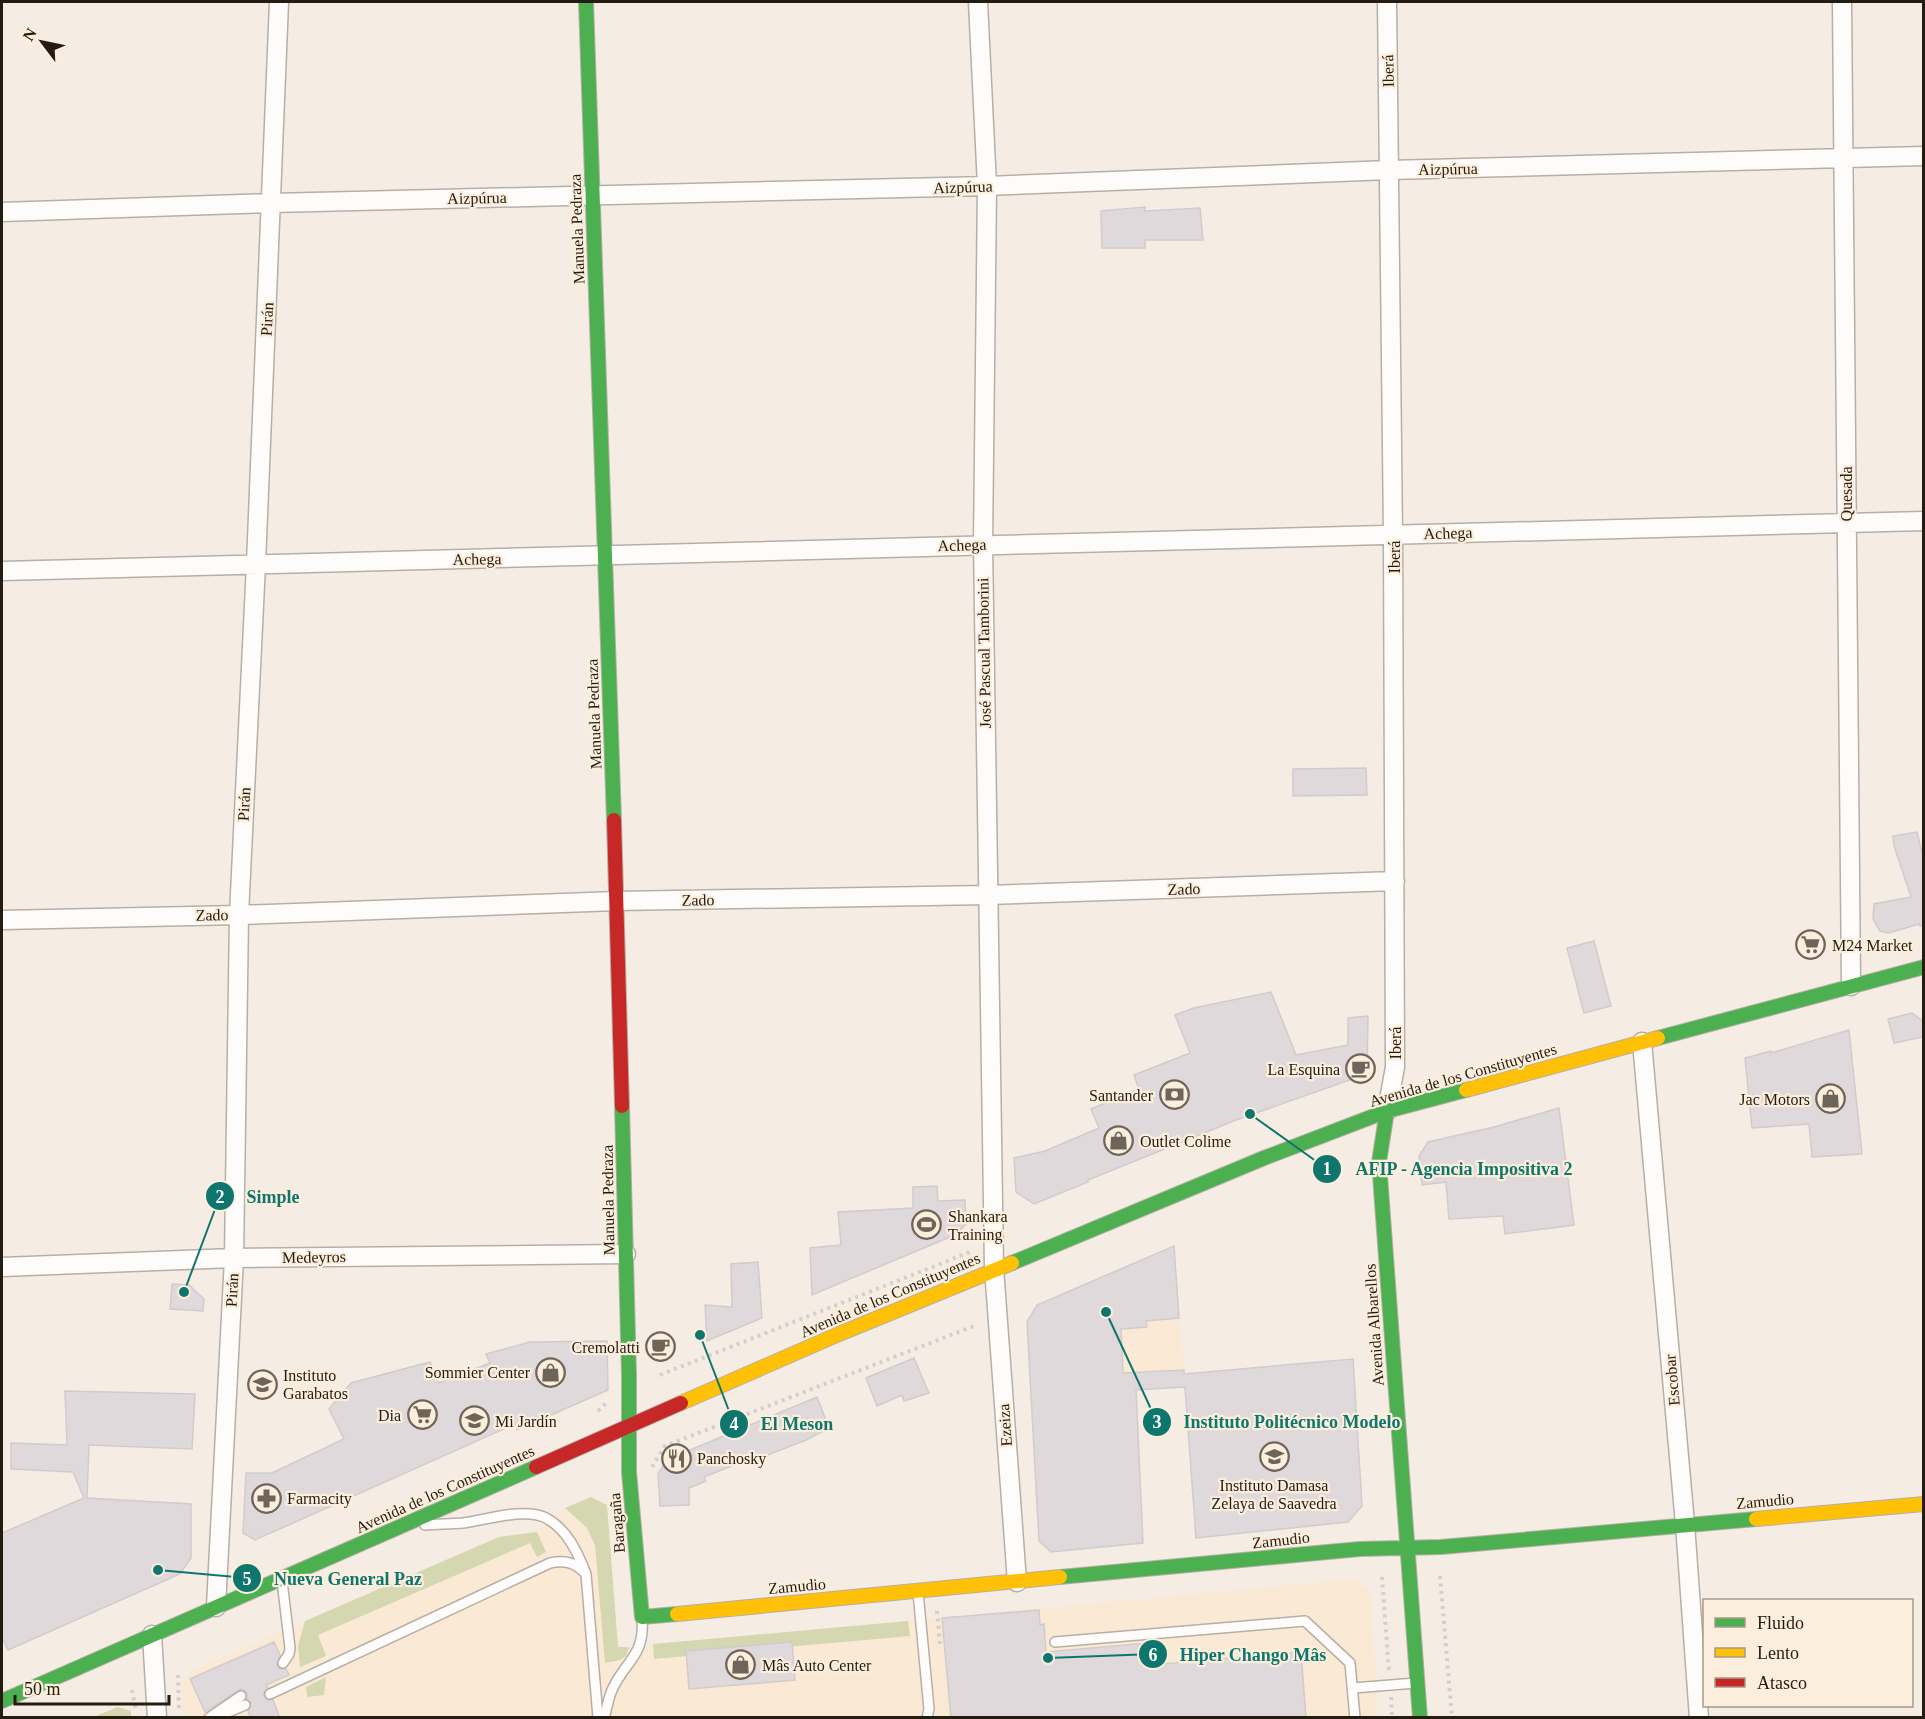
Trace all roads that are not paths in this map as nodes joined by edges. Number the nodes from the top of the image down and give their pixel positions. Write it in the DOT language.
graph roads {
  1 [pos="279,2"];
  2 [pos="586,2"];
  3 [pos="978,2"];
  4 [pos="1387,2"];
  5 [pos="1842,2"];
  6 [pos="1923,156"];
  7 [pos="1845,159"];
  8 [pos="1389,170"];
  9 [pos="987,186"];
  10 [pos="593,196"];
  11 [pos="272,203"];
  12 [pos="2,212"];
  13 [pos="1923,520"];
  14 [pos="1846,522"];
  15 [pos="1394,535"];
  16 [pos="983,544"];
  17 [pos="604,556"];
  18 [pos="256,564"];
  19 [pos="2,571"];
  20 [pos="1395,881"];
  21 [pos="987,895"];
  22 [pos="617,901"];
  23 [pos="239,915"];
  24 [pos="2,920"];
  25 [pos="1923,967"];
  26 [pos="1851,986"];
  27 [pos="1642,1042"];
  28 [pos="1387,1111"];
  29 [pos="626,1254"];
  30 [pos="234,1258"];
  31 [pos="2,1267"];
  32 [pos="994,1268"];
  33 [pos="630,1426"];
  34 [pos="1923,1504"];
  35 [pos="1685,1524"];
  36 [pos="401,1526"];
  37 [pos="1408,1549"];
  38 [pos="586,1574"];
  39 [pos="282,1578"];
  40 [pos="1017,1582"];
  41 [pos="918,1592"];
  42 [pos="216,1607"];
  43 [pos="642,1617"];
  44 [pos="152,1635"];
  45 [pos="1055,1642"];
  46 [pos="283,1663"];
  47 [pos="1417,1683"];
  48 [pos="1353,1688"];
  49 [pos="270,1694"];
  50 [pos="2,1701"];
  51 [pos="157,1718"];
  52 [pos="209,1718"];
  53 [pos="214,1718"];
  54 [pos="598,1718"];
  55 [pos="604,1718"];
  56 [pos="927,1718"];
  57 [pos="1355,1718"];
  58 [pos="1420,1718"];
  59 [pos="1699,1718"];
  1 -- 11 [label="street, Pirán"];
  2 -- 10 [label="street, Manuela Pedraza"];
  3 -- 9 [label="street, José Pascual Tamborini"];
  4 -- 8 [label="street, Iberá"];
  5 -- 7 [label="street, Quesada"];
  6 -- 7 [label="street, Aizpúrua"];
  7 -- 8 [label="street, Aizpúrua"];
  7 -- 14 [label="street, Quesada"];
  8 -- 9 [label="street, Aizpúrua"];
  8 -- 15 [label="street, Iberá"];
  9 -- 10 [label="street, Aizpúrua"];
  9 -- 16 [label="street, José Pascual Tamborini"];
  10 -- 11 [label="street, Aizpúrua"];
  10 -- 17 [label="street, Manuela Pedraza"];
  11 -- 12 [label="street, Aizpúrua"];
  11 -- 18 [label="street, Pirán"];
  13 -- 14 [label="street, Achega"];
  14 -- 15 [label="street, Achega"];
  14 -- 26 [label="street, Quesada"];
  15 -- 16 [label="street, Achega"];
  15 -- 20 [label="street, Iberá"];
  16 -- 17 [label="street, Achega"];
  16 -- 21 [label="street, José Pascual Tamborini"];
  17 -- 18 [label="street, Achega"];
  17 -- 22 [label="street, Manuela Pedraza"];
  18 -- 19 [label="street, Achega"];
  18 -- 23 [label="street, Pirán"];
  20 -- 21 [label="street, Zado"];
  20 -- 28 [label="street, Iberá"];
  21 -- 22 [label="street, Zado"];
  21 -- 32 [label="street, José Pascual Tamborini"];
  22 -- 23 [label="street, Zado"];
  22 -- 29 [label="street, Manuela Pedraza"];
  23 -- 24 [label="street, Zado"];
  23 -- 30 [label="street, Pirán"];
  25 -- 26 [label="street, Avenida de los Constituyentes"];
  26 -- 27 [label="street, Avenida de los Constituyentes"];
  27 -- 28 [label="street, Avenida de los Constituyentes"];
  27 -- 35 [label="street, Escobar"];
  28 -- 32 [label="street, Avenida de los Constituyentes"];
  28 -- 37 [label="street, Avenida Albarellos"];
  29 -- 30 [label="street, Medeyros"];
  29 -- 33 [label="street, Manuela Pedraza"];
  30 -- 31 [label="street, Medeyros"];
  30 -- 42 [label="street, Pirán"];
  32 -- 33 [label="street, Avenida de los Constituyentes"];
  32 -- 40 [label="street, Ezeiza"];
  33 -- 36 [label="street, Avenida de los Constituyentes"];
  33 -- 43 [label="street, Baragaña"];
  34 -- 35 [label="street, Zamudio"];
  35 -- 37 [label="street, Zamudio"];
  35 -- 59 [label="street, Escobar"];
  36 -- 38 [label="lane"];
  36 -- 39 [label="street, Avenida de los Constituyentes"];
  37 -- 40 [label="street, Zamudio"];
  37 -- 47 [label="street, Avenida Albarellos"];
  38 -- 49 [label="lane"];
  38 -- 54 [label="lane"];
  39 -- 42 [label="street, Avenida de los Constituyentes"];
  39 -- 46 [label="lane"];
  40 -- 41 [label="street, Zamudio"];
  41 -- 43 [label="street, Zamudio"];
  41 -- 56 [label="lane"];
  42 -- 44 [label="street, Avenida de los Constituyentes"];
  43 -- 55 [label="lane"];
  44 -- 50 [label="street, Avenida de los Constituyentes"];
  44 -- 51 [label="street"];
  45 -- 48 [label="lane"];
  47 -- 48 [label="lane"];
  47 -- 58 [label="street, Avenida Albarellos"];
  48 -- 57 [label="lane"];
  52 -- 53 [label="lane"];
}
